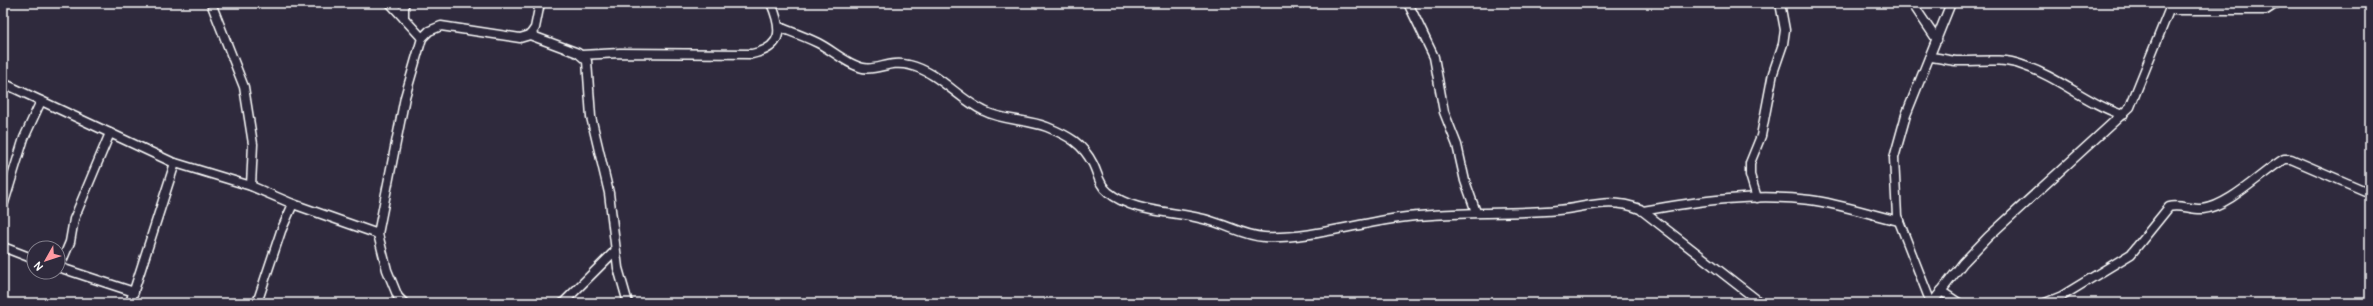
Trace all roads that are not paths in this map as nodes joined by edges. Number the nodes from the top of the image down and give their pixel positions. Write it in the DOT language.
graph roads {
  1 [pos="211,3"];
  2 [pos="390,3"];
  3 [pos="404,3"];
  4 [pos="540,3"];
  5 [pos="771,3"];
  6 [pos="1408,3"];
  7 [pos="1780,3"];
  8 [pos="1912,3"];
  9 [pos="1951,3"];
  10 [pos="2277,3"];
  11 [pos="2171,7"];
  12 [pos="404,18"];
  13 [pos="779,27"];
  14 [pos="530,36"];
  15 [pos="422,38"];
  16 [pos="1937,40"];
  17 [pos="581,55"];
  18 [pos="1931,57"];
  19 [pos="3,83"];
  20 [pos="41,101"];
  21 [pos="2123,115"];
  22 [pos="110,133"];
  23 [pos="175,163"];
  24 [pos="251,186"];
  25 [pos="2370,193"];
  26 [pos="1757,198"];
  27 [pos="293,204"];
  28 [pos="3,206"];
  29 [pos="1643,211"];
  30 [pos="1476,212"];
  31 [pos="1899,221"];
  32 [pos="378,234"];
  33 [pos="3,248"];
  34 [pos="66,250"];
  35 [pos="615,251"];
  36 [pos="26,256"];
  37 [pos="66,270"];
  38 [pos="1941,291"];
  39 [pos="134,292"];
  40 [pos="130,303"];
  41 [pos="257,303"];
  42 [pos="404,303"];
  43 [pos="563,303"];
  44 [pos="628,303"];
  45 [pos="1761,303"];
  46 [pos="1932,303"];
  47 [pos="1959,303"];
  48 [pos="2045,303"];
  1 -- 24 [label="street"];
  2 -- 12 [label="street"];
  3 -- 12 [label="street"];
  4 -- 14 [label="street"];
  5 -- 13 [label="street"];
  6 -- 30 [label="street"];
  7 -- 26 [label="street"];
  8 -- 16 [label="street"];
  9 -- 16 [label="street"];
  10 -- 11 [label="street"];
  11 -- 21 [label="street"];
  12 -- 15 [label="street"];
  13 -- 17 [label="street"];
  13 -- 30 [label="street"];
  14 -- 15 [label="street"];
  14 -- 17 [label="street"];
  15 -- 32 [label="street"];
  16 -- 18 [label="street"];
  17 -- 35 [label="street"];
  18 -- 21 [label="street"];
  18 -- 31 [label="street"];
  19 -- 20 [label="street"];
  20 -- 22 [label="street"];
  20 -- 28 [label="street"];
  21 -- 38 [label="street"];
  22 -- 23 [label="street"];
  22 -- 34 [label="street"];
  23 -- 24 [label="street"];
  23 -- 39 [label="street"];
  24 -- 27 [label="street"];
  25 -- 48 [label="street"];
  26 -- 29 [label="street"];
  26 -- 31 [label="street"];
  27 -- 32 [label="street"];
  27 -- 41 [label="street"];
  29 -- 30 [label="street"];
  29 -- 45 [label="street"];
  31 -- 46 [label="street"];
  32 -- 42 [label="street"];
  33 -- 36 [label="street"];
  35 -- 43 [label="street"];
  35 -- 44 [label="street"];
  37 -- 39 [label="street"];
  38 -- 46 [label="street"];
  38 -- 47 [label="street"];
  39 -- 40 [label="street"];
}
